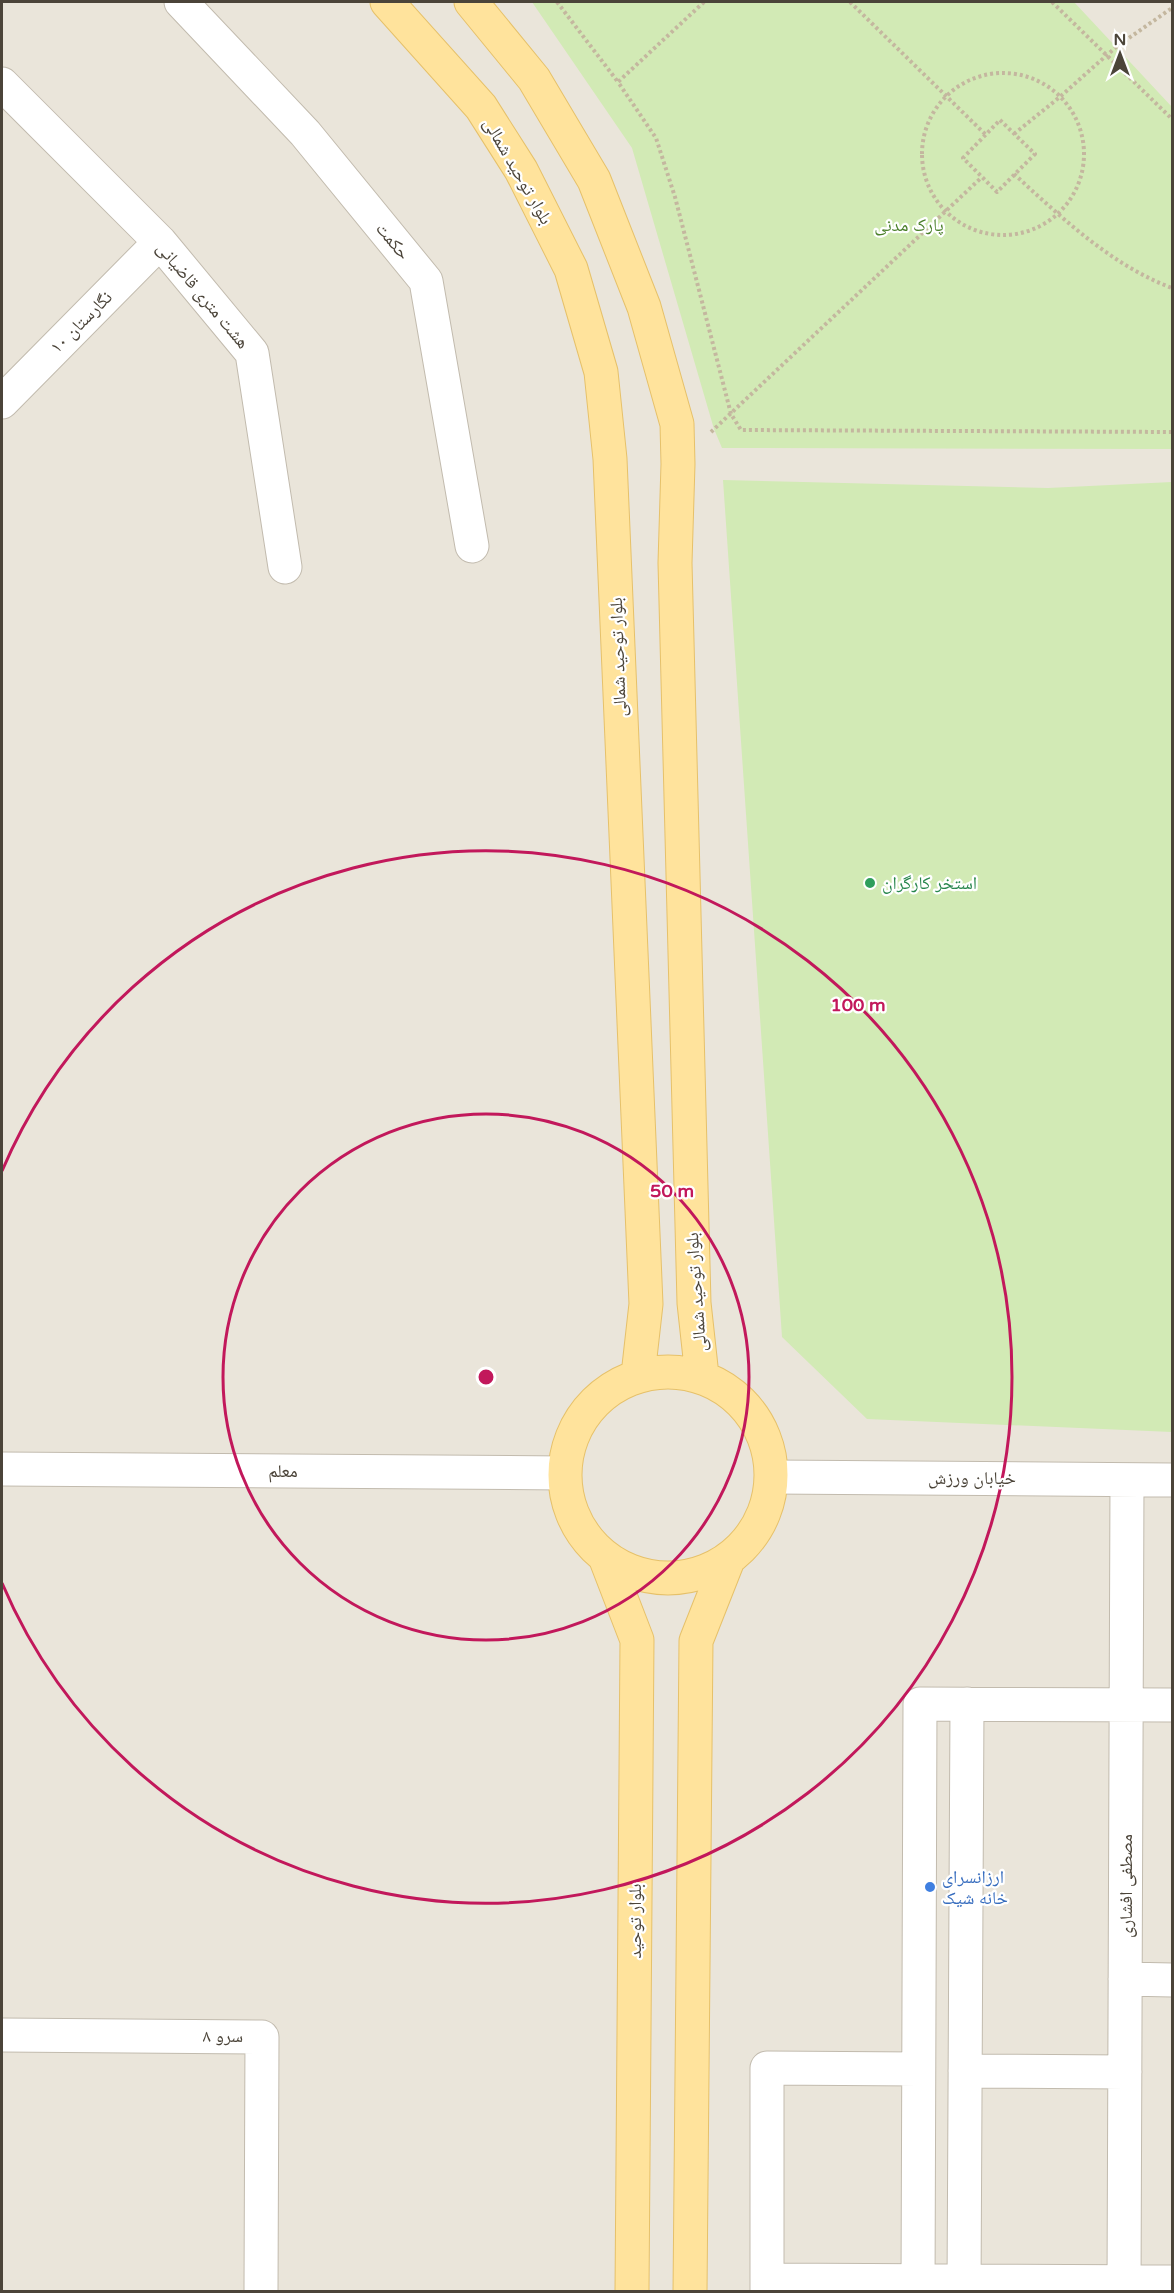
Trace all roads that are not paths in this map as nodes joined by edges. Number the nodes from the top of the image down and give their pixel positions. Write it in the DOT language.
graph roads {
  1 [pos="181,2"];
  2 [pos="387,2"];
  3 [pos="471,2"];
  4 [pos="2,84"];
  5 [pos="160,242"];
  6 [pos="2,402"];
  7 [pos="472,546"];
  8 [pos="285,567"];
  9 [pos="638,1375"];
  10 [pos="702,1376"];
  11 [pos="2,1469"];
  12 [pos="564,1473"];
  13 [pos="772,1477"];
  14 [pos="1127,1480"];
  15 [pos="1173,1480"];
  16 [pos="605,1557"];
  17 [pos="728,1560"];
  18 [pos="967,1704"];
  19 [pos="1126,1705"];
  20 [pos="1173,1705"];
  21 [pos="1125,1979"];
  22 [pos="1173,1980"];
  23 [pos="2,2035"];
  24 [pos="918,2069"];
  25 [pos="965,2071"];
  26 [pos="1125,2072"];
  27 [pos="1173,2282"];
  28 [pos="767,2286"];
  29 [pos="918,2286"];
  30 [pos="964,2286"];
  31 [pos="1124,2287"];
  32 [pos="261,2292"];
  33 [pos="632,2292"];
  34 [pos="690,2292"];
  1 -- 7 [label="street, حکمت"];
  2 -- 9 [label="main road, بلوار توحید شمالی"];
  3 -- 10 [label="main road, بلوار توحید شمالی"];
  4 -- 5 [label="street, هشت متری قاضیانی"];
  5 -- 6 [label="street, نگارستان ۱۰"];
  5 -- 8 [label="street, هشت متری قاضیانی"];
  9 -- 10 [label="main road"];
  9 -- 12 [label="main road"];
  10 -- 13 [label="main road"];
  11 -- 12 [label="street, معلم"];
  12 -- 16 [label="main road"];
  13 -- 14 [label="street, خیابان ورزش"];
  13 -- 17 [label="main road"];
  14 -- 15 [label="street, خیابان ورزش"];
  14 -- 19 [label="street, مصطفی افشاری"];
  16 -- 17 [label="main road"];
  16 -- 33 [label="main road, بلوار توحید"];
  17 -- 34 [label="main road"];
  18 -- 19 [label="street"];
  18 -- 24 [label="street"];
  18 -- 25 [label="street"];
  19 -- 20 [label="street"];
  19 -- 21 [label="street, مصطفی افشاری"];
  21 -- 22 [label="street"];
  21 -- 26 [label="street, مصطفی افشاری"];
  23 -- 32 [label="street, سرو ۸"];
  24 -- 28 [label="street"];
  24 -- 29 [label="street"];
  25 -- 26 [label="street"];
  25 -- 30 [label="street"];
  26 -- 31 [label="street, مصطفی افشاری"];
  27 -- 31 [label="street"];
  28 -- 29 [label="street"];
  29 -- 30 [label="street"];
  30 -- 31 [label="street"];
}
